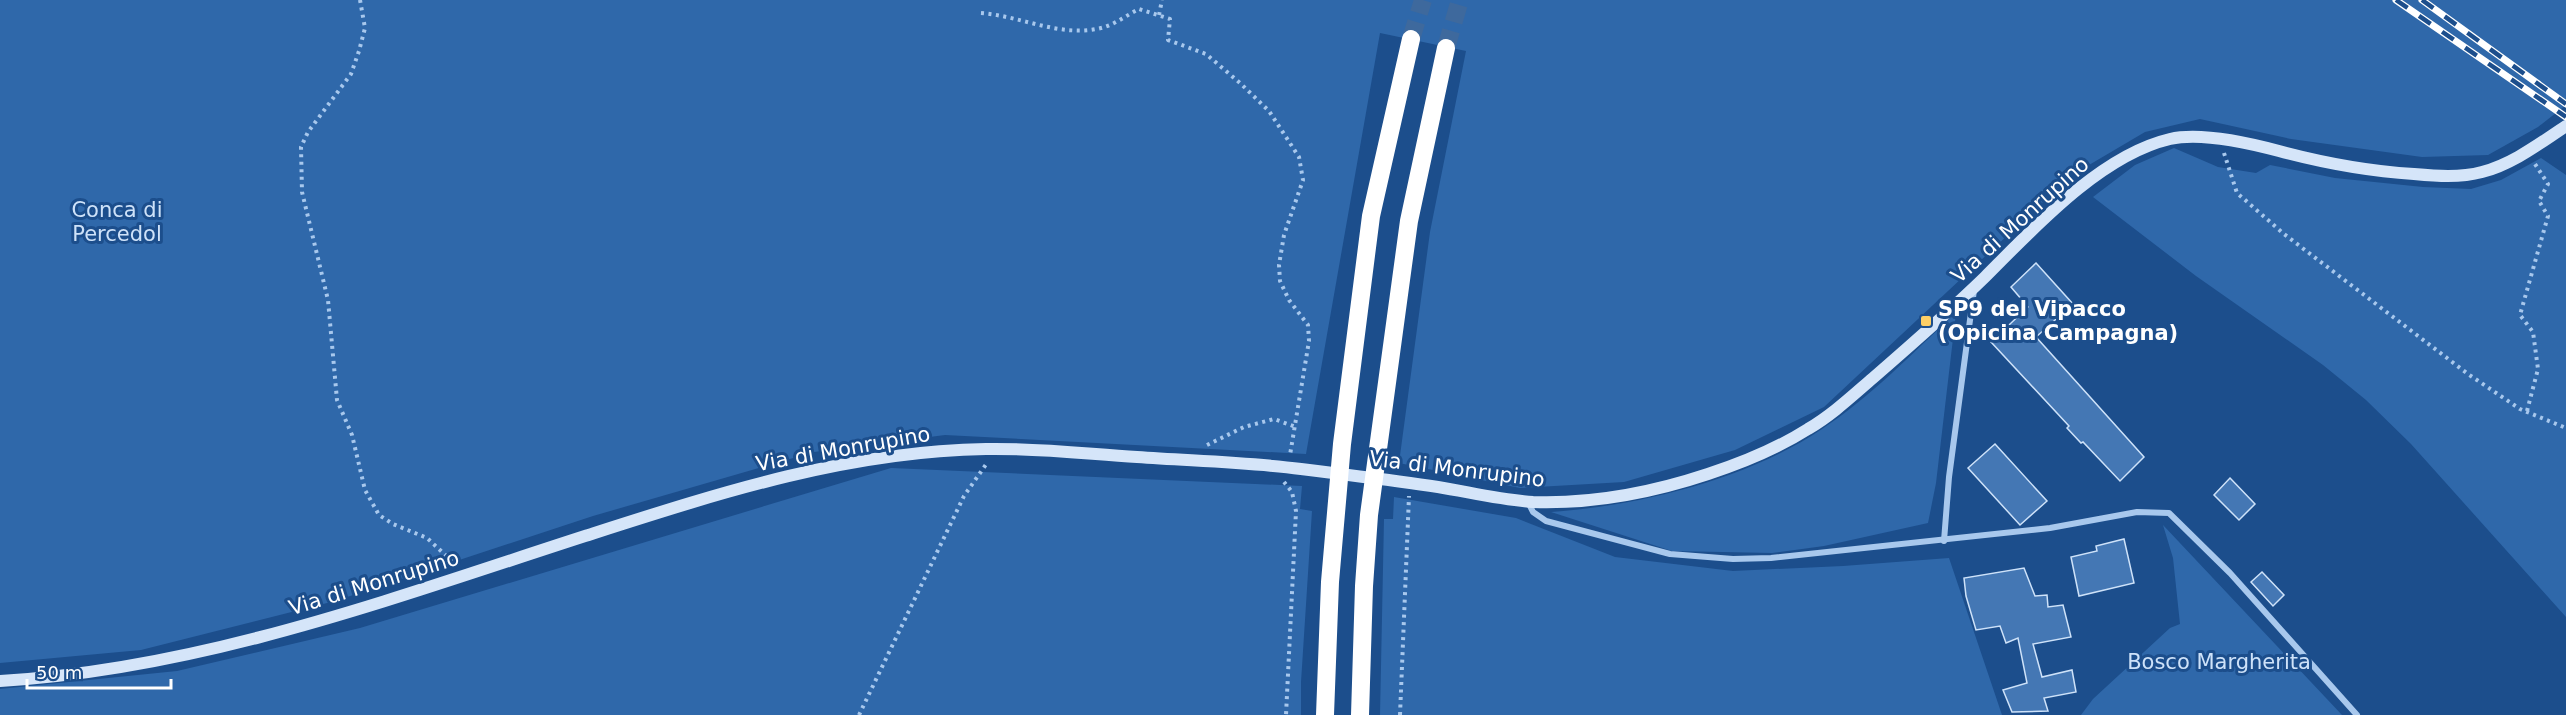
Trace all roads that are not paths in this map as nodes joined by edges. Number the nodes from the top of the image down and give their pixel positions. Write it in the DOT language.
graph roads {
  1 [pos="1411,39"];
  2 [pos="1446,48"];
  3 [pos="2566,126"];
  4 [pos="1975,286"];
  5 [pos="1528,502"];
  6 [pos="1944,541"];
  7 [pos="0,681"];
  8 [pos="1325,715"];
  9 [pos="1360,715"];
  10 [pos="2357,715"];
  1 -- 8 [label="highway"];
  2 -- 9 [label="highway"];
  3 -- 4 [label="main road, Via di Monrupino"];
  4 -- 5 [label="main road, Via di Monrupino"];
  4 -- 6 [label="street"];
  5 -- 6 [label="street"];
  5 -- 7 [label="main road, Via di Monrupino"];
  6 -- 10 [label="street"];
}
